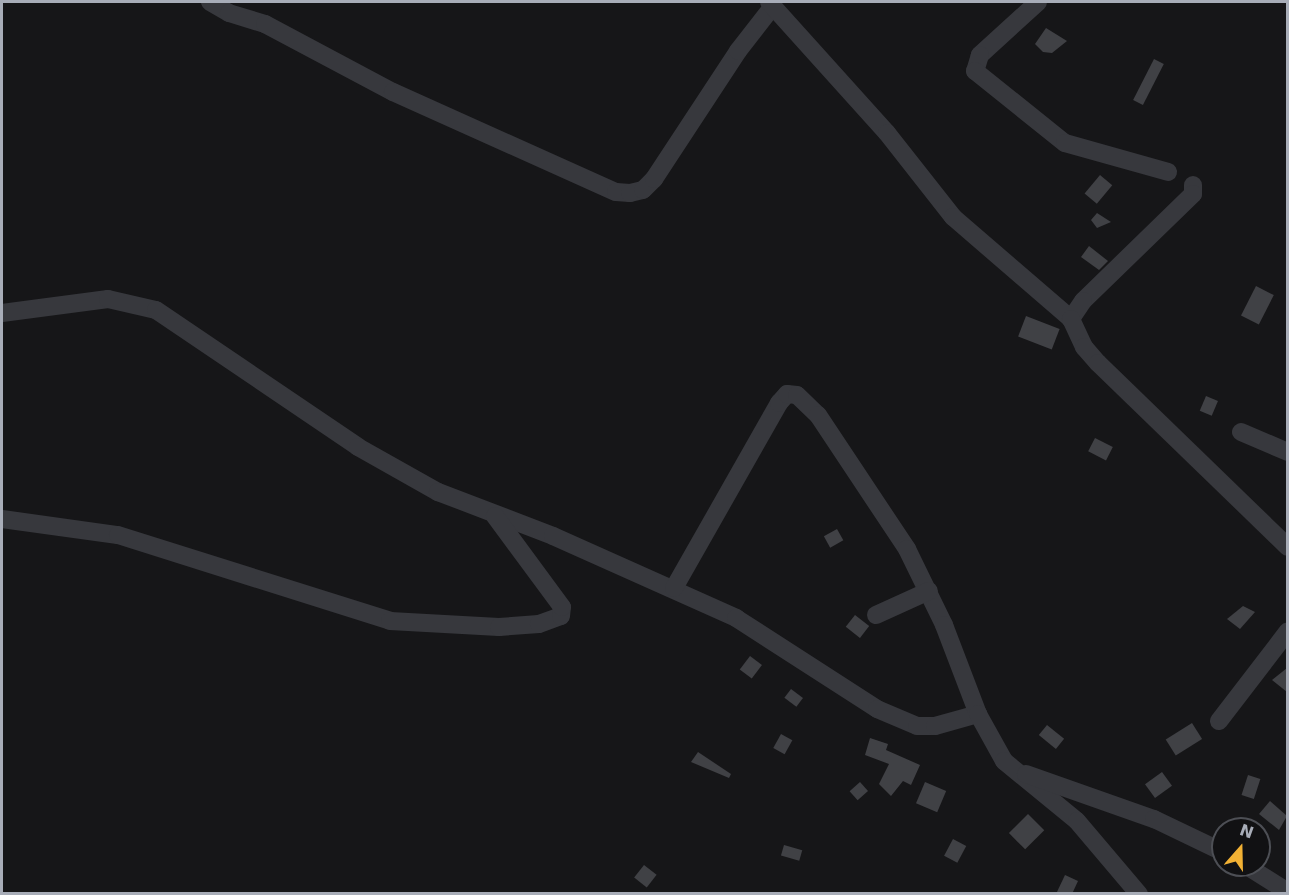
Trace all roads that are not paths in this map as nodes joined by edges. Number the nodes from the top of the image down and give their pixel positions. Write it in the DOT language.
graph roads {
  1 [pos="210,2"];
  2 [pos="1038,2"];
  3 [pos="771,4"];
  4 [pos="1168,172"];
  5 [pos="1193,185"];
  6 [pos="2,313"];
  7 [pos="1071,319"];
  8 [pos="1241,432"];
  9 [pos="1287,452"];
  10 [pos="494,515"];
  11 [pos="2,519"];
  12 [pos="1287,548"];
  13 [pos="674,588"];
  14 [pos="929,591"];
  15 [pos="876,615"];
  16 [pos="1287,631"];
  17 [pos="978,714"];
  18 [pos="1219,721"];
  19 [pos="1022,772"];
  20 [pos="1211,846"];
  21 [pos="1264,877"];
  22 [pos="1287,892"];
  23 [pos="1139,893"];
  1 -- 3 [label="street"];
  2 -- 4 [label="street"];
  3 -- 7 [label="street"];
  5 -- 7 [label="street"];
  6 -- 10 [label="street"];
  7 -- 12 [label="street"];
  8 -- 9 [label="street"];
  10 -- 11 [label="street"];
  10 -- 13 [label="street"];
  13 -- 14 [label="street"];
  13 -- 17 [label="street"];
  14 -- 15 [label="street"];
  14 -- 17 [label="street"];
  16 -- 18 [label="street"];
  17 -- 19 [label="street"];
  19 -- 20 [label="street"];
  19 -- 23 [label="street"];
  21 -- 22 [label="street"];
}
